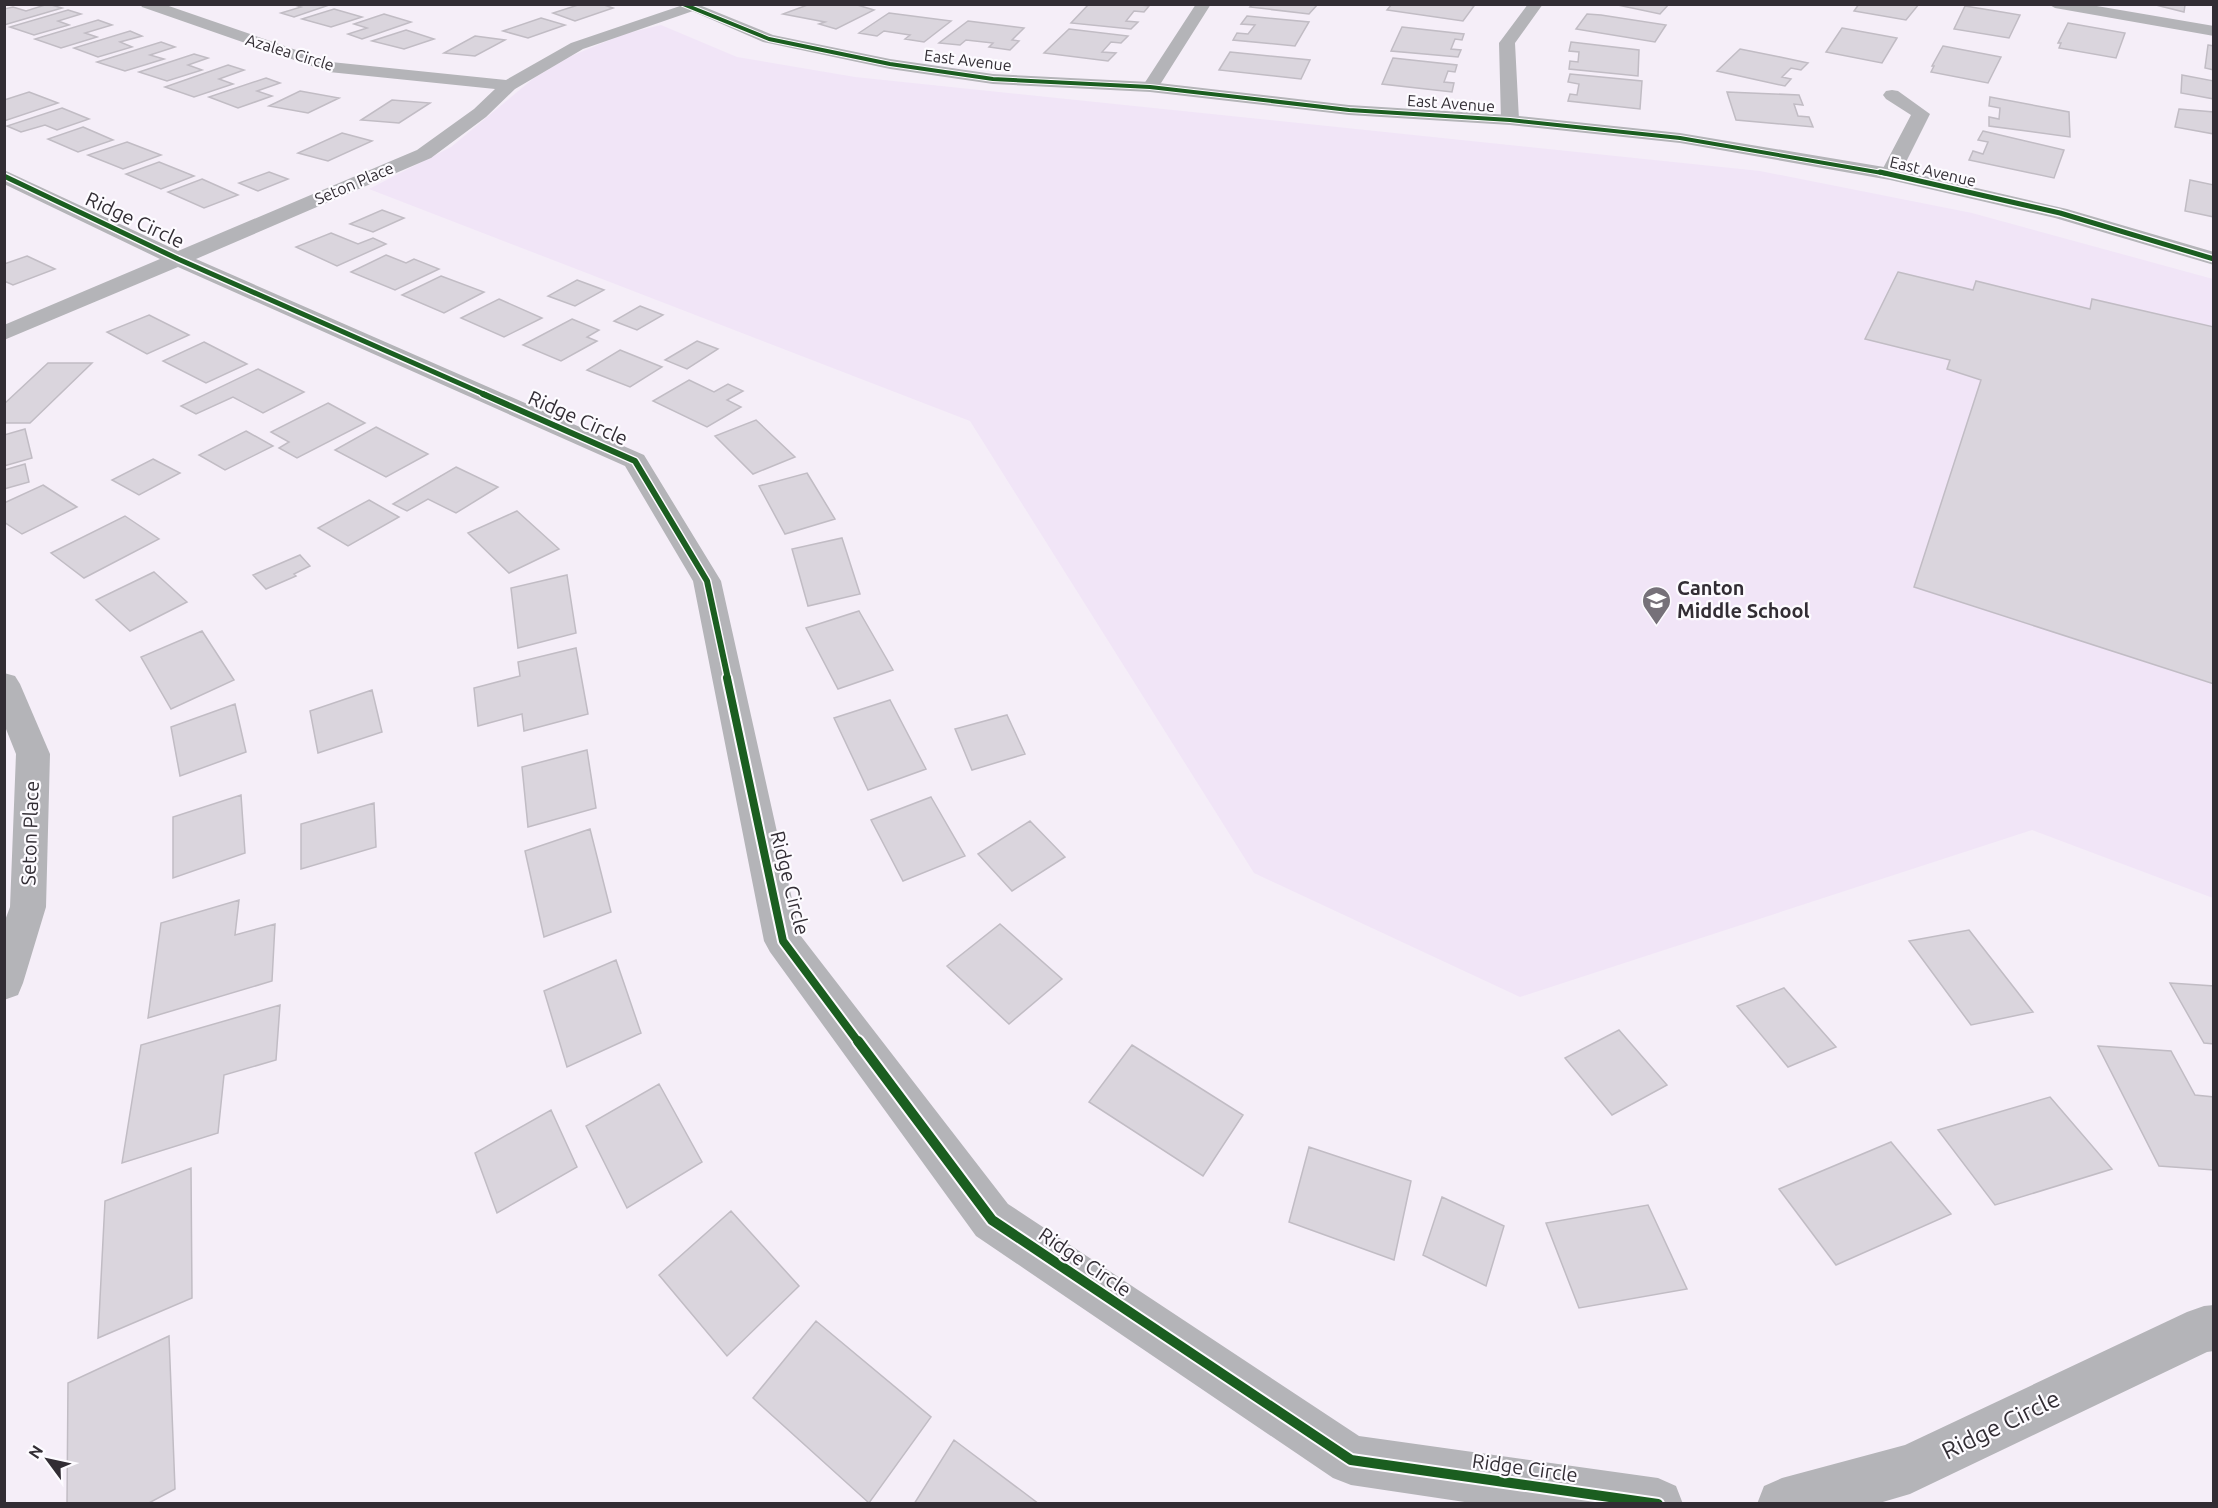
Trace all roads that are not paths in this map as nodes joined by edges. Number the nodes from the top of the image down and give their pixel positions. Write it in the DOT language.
graph roads {
  1 [pos="147,4"];
  2 [pos="1204,4"];
  3 [pos="1536,4"];
  4 [pos="2055,4"];
  5 [pos="686,6"];
  6 [pos="2214,31"];
  7 [pos="509,85"];
  8 [pos="1150,87"];
  9 [pos="1892,95"];
  10 [pos="1510,120"];
  11 [pos="1890,174"];
  12 [pos="4,176"];
  13 [pos="178,259"];
  14 [pos="2214,259"];
  15 [pos="4,333"];
  16 [pos="4,684"];
  17 [pos="4,984"];
  18 [pos="2214,1328"];
  19 [pos="1658,1503"];
  20 [pos="1782,1503"];
  1 -- 7 [label="street, Azalea Circle"];
  2 -- 8 [label="street"];
  3 -- 10 [label="street"];
  4 -- 6 [label="street"];
  5 -- 7 [label="street, Seton Place"];
  5 -- 8 [label="street, East Avenue"];
  7 -- 13 [label="street, Seton Place"];
  8 -- 10 [label="street, East Avenue"];
  9 -- 11 [label="street"];
  10 -- 11 [label="street, East Avenue"];
  11 -- 14 [label="street, East Avenue"];
  12 -- 13 [label="street, Ridge Circle"];
  13 -- 15 [label="street, Seton Place"];
  13 -- 19 [label="street, Ridge Circle"];
  16 -- 17 [label="street, Seton Place"];
  18 -- 20 [label="street, Ridge Circle"];
}
